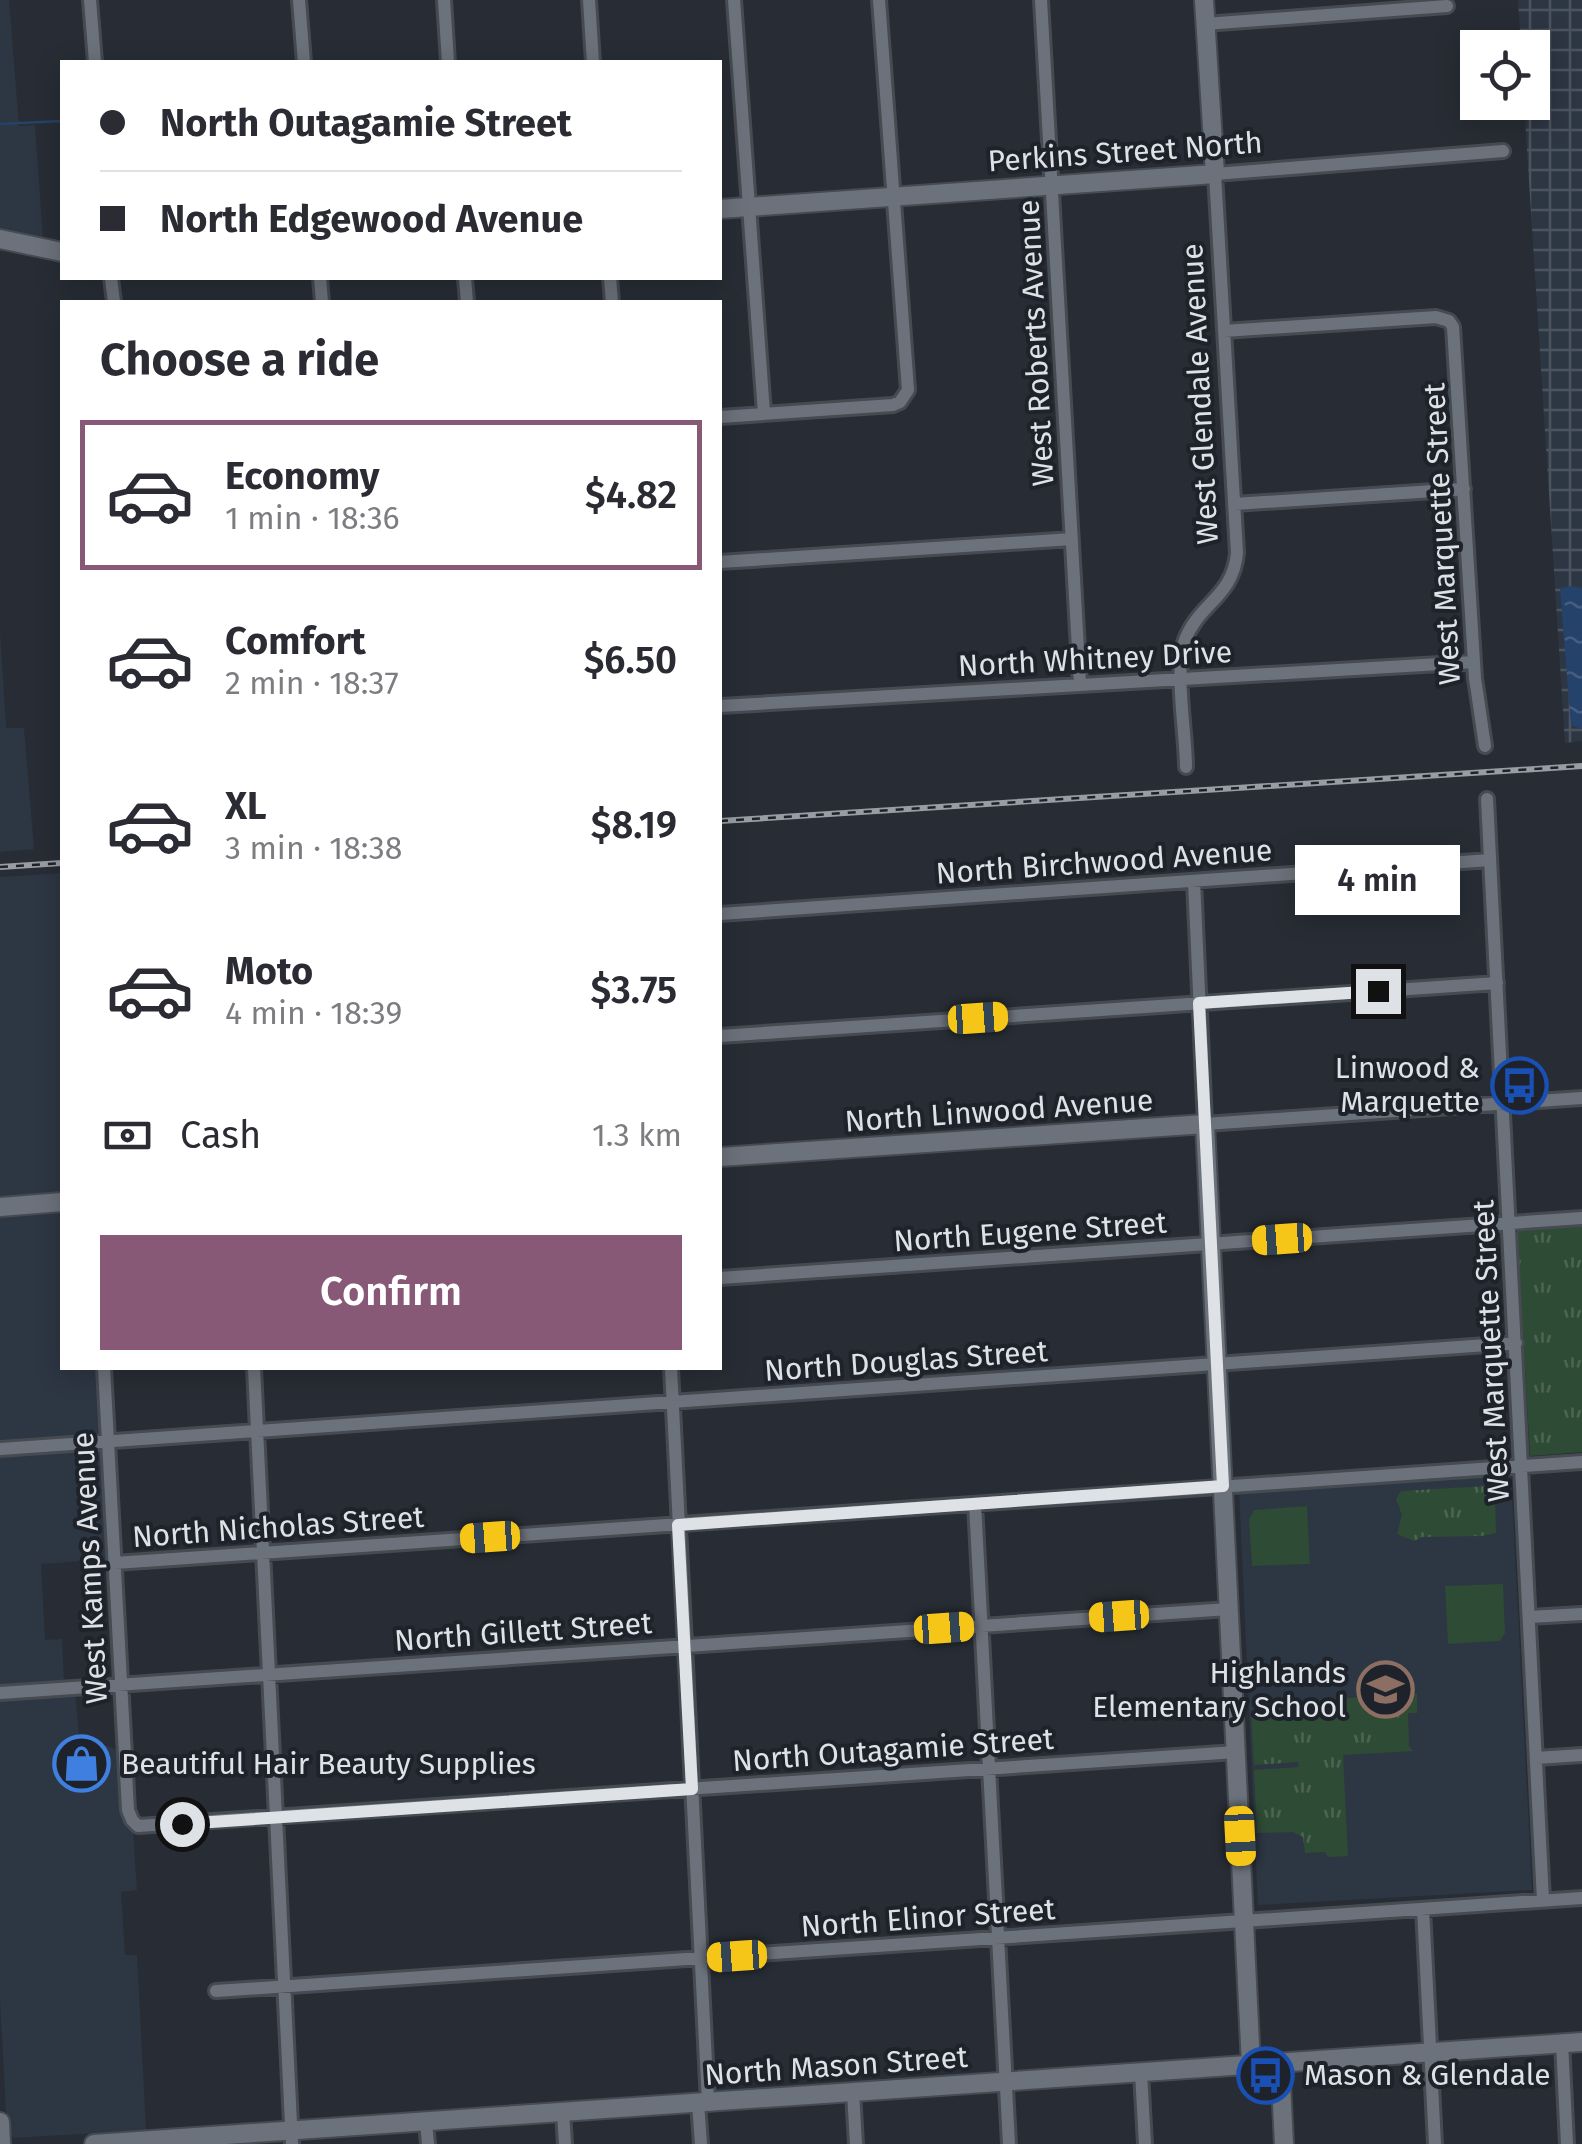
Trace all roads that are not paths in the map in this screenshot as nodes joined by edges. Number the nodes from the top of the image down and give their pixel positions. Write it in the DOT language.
graph roads {
  1 [pos="90,0"];
  2 [pos="300,0"];
  3 [pos="444,0"];
  4 [pos="589,0"];
  5 [pos="734,0"];
  6 [pos="879,0"];
  7 [pos="1041,0"];
  8 [pos="1204,0"];
  9 [pos="1447,6"];
  10 [pos="1205,24"];
  11 [pos="95,60"];
  12 [pos="304,60"];
  13 [pos="448,60"];
  14 [pos="593,60"];
  15 [pos="1503,151"];
  16 [pos="1215,174"];
  17 [pos="1052,185"];
  18 [pos="894,197"];
  19 [pos="750,207"];
  20 [pos="722,209"];
  21 [pos="0,239"];
  22 [pos="60,252"];
  23 [pos="1224,331"];
  24 [pos="764,413"];
  25 [pos="722,417"];
  26 [pos="1464,489"];
  27 [pos="1234,504"];
  28 [pos="1072,540"];
  29 [pos="722,562"];
  30 [pos="1474,662"];
  31 [pos="1182,679"];
  32 [pos="1080,684"];
  33 [pos="722,706"];
  34 [pos="1485,746"];
  35 [pos="1186,767"];
  36 [pos="1486,799"];
  37 [pos="1490,860"];
  38 [pos="1194,882"];
  39 [pos="722,914"];
  40 [pos="1497,983"];
  41 [pos="1199,1003"];
  42 [pos="722,1036"];
  43 [pos="1582,1098"];
  44 [pos="1504,1102"];
  45 [pos="1205,1124"];
  46 [pos="722,1157"];
  47 [pos="60,1202"];
  48 [pos="0,1207"];
  49 [pos="1582,1218"];
  50 [pos="1509,1223"];
  51 [pos="1211,1244"];
  52 [pos="722,1278"];
  53 [pos="1516,1343"];
  54 [pos="1218,1364"];
  55 [pos="104,1370"];
  56 [pos="254,1370"];
  57 [pos="670,1370"];
  58 [pos="672,1403"];
  59 [pos="258,1430"];
  60 [pos="108,1440"];
  61 [pos="0,1449"];
  62 [pos="1582,1462"];
  63 [pos="1522,1466"];
  64 [pos="1223,1486"];
  65 [pos="975,1504"];
  66 [pos="678,1525"];
  67 [pos="264,1552"];
  68 [pos="114,1564"];
  69 [pos="1229,1608"];
  70 [pos="1582,1614"];
  71 [pos="1529,1617"];
  72 [pos="981,1626"];
  73 [pos="684,1646"];
  74 [pos="270,1674"];
  75 [pos="121,1684"];
  76 [pos="0,1694"];
  77 [pos="1236,1752"];
  78 [pos="1582,1755"];
  79 [pos="1536,1758"];
  80 [pos="989,1769"];
  81 [pos="692,1789"];
  82 [pos="277,1818"];
  83 [pos="135,1824"];
  84 [pos="1582,1898"];
  85 [pos="1543,1900"];
  86 [pos="1423,1909"];
  87 [pos="1245,1922"];
  88 [pos="996,1938"];
  89 [pos="700,1959"];
  90 [pos="286,1987"];
  91 [pos="216,1991"];
  92 [pos="1582,2042"];
  93 [pos="1562,2043"];
  94 [pos="1431,2053"];
  95 [pos="1280,2064"];
  96 [pos="1251,2065"];
  97 [pos="1142,2072"];
  98 [pos="1005,2082"];
  99 [pos="853,2092"];
  100 [pos="703,2102"];
  101 [pos="563,2112"];
  102 [pos="0,2122"];
  103 [pos="426,2122"];
  104 [pos="292,2137"];
  105 [pos="1,2144"];
  106 [pos="94,2144"];
  107 [pos="428,2144"];
  108 [pos="565,2144"];
  109 [pos="701,2144"];
  110 [pos="856,2144"];
  111 [pos="1010,2144"];
  112 [pos="1145,2144"];
  113 [pos="1284,2144"];
  114 [pos="1435,2144"];
  115 [pos="1566,2144"];
  1 -- 11 [label="street"];
  2 -- 12 [label="street"];
  3 -- 13 [label="street"];
  4 -- 14 [label="street"];
  5 -- 19 [label="street"];
  6 -- 18 [label="street"];
  7 -- 17 [label="street, West Roberts Avenue"];
  8 -- 10 [label="street, West Glendale Avenue"];
  9 -- 10 [label="street"];
  10 -- 16 [label="street, West Glendale Avenue"];
  15 -- 16 [label="street, Perkins Street North"];
  16 -- 17 [label="street, Perkins Street North"];
  16 -- 23 [label="street, West Glendale Avenue"];
  17 -- 18 [label="street, Perkins Street North"];
  17 -- 28 [label="street, West Roberts Avenue"];
  18 -- 19 [label="street, Perkins Street North"];
  18 -- 24 [label="street"];
  19 -- 20 [label="street, Perkins Street North"];
  19 -- 24 [label="street"];
  21 -- 22 [label="street"];
  23 -- 26 [label="street, West Marquette Street"];
  23 -- 27 [label="street, West Glendale Avenue"];
  24 -- 25 [label="street"];
  26 -- 27 [label="street"];
  26 -- 30 [label="street, West Marquette Street"];
  27 -- 31 [label="street, West Glendale Avenue"];
  28 -- 29 [label="street"];
  28 -- 32 [label="street, West Roberts Avenue"];
  30 -- 31 [label="street, North Whitney Drive"];
  30 -- 34 [label="street, West Marquette Street"];
  31 -- 32 [label="street, North Whitney Drive"];
  31 -- 35 [label="street, West Glendale Avenue"];
  32 -- 33 [label="street, North Whitney Drive"];
  36 -- 37 [label="street, West Marquette Street"];
  37 -- 38 [label="street, North Birchwood Avenue"];
  37 -- 40 [label="street, West Marquette Street"];
  38 -- 39 [label="street, North Birchwood Avenue"];
  38 -- 41 [label="street"];
  40 -- 41 [label="street"];
  40 -- 44 [label="street, West Marquette Street"];
  41 -- 42 [label="street"];
  41 -- 45 [label="street"];
  43 -- 44 [label="street, North Linwood Avenue"];
  44 -- 45 [label="street, North Linwood Avenue"];
  44 -- 50 [label="street, West Marquette Street"];
  45 -- 46 [label="street, North Linwood Avenue"];
  45 -- 51 [label="street"];
  47 -- 48 [label="street"];
  49 -- 50 [label="street, North Eugene Street"];
  50 -- 51 [label="street, North Eugene Street"];
  50 -- 53 [label="street, West Marquette Street"];
  51 -- 52 [label="street, North Eugene Street"];
  51 -- 54 [label="street"];
  53 -- 54 [label="street, North Douglas Street"];
  53 -- 63 [label="street, West Marquette Street"];
  54 -- 58 [label="street, North Douglas Street"];
  54 -- 64 [label="street"];
  55 -- 60 [label="street, West Kamps Avenue"];
  56 -- 59 [label="street"];
  57 -- 58 [label="street"];
  58 -- 59 [label="street, North Douglas Street"];
  58 -- 66 [label="street"];
  59 -- 60 [label="street, North Douglas Street"];
  59 -- 67 [label="street"];
  60 -- 61 [label="street, North Douglas Street"];
  60 -- 68 [label="street, West Kamps Avenue"];
  62 -- 63 [label="street, North Nicholas Street"];
  63 -- 64 [label="street, North Nicholas Street"];
  63 -- 71 [label="street, West Marquette Street"];
  64 -- 65 [label="street, North Nicholas Street"];
  64 -- 69 [label="street"];
  65 -- 66 [label="street, North Nicholas Street"];
  65 -- 72 [label="street"];
  66 -- 67 [label="street, North Nicholas Street"];
  66 -- 73 [label="street"];
  67 -- 68 [label="street, North Nicholas Street"];
  67 -- 74 [label="street"];
  68 -- 75 [label="street, West Kamps Avenue"];
  69 -- 72 [label="street, North Gillett Street"];
  69 -- 77 [label="street"];
  70 -- 71 [label="street"];
  71 -- 79 [label="street, West Marquette Street"];
  72 -- 73 [label="street, North Gillett Street"];
  72 -- 80 [label="street"];
  73 -- 74 [label="street, North Gillett Street"];
  73 -- 81 [label="street"];
  74 -- 75 [label="street, North Gillett Street"];
  74 -- 82 [label="street"];
  75 -- 76 [label="street, North Gillett Street"];
  75 -- 83 [label="street, West Kamps Avenue"];
  77 -- 80 [label="street, North Outagamie Street"];
  77 -- 87 [label="street"];
  78 -- 79 [label="street"];
  79 -- 85 [label="street, West Marquette Street"];
  80 -- 81 [label="street, North Outagamie Street"];
  80 -- 88 [label="street"];
  81 -- 82 [label="street, North Outagamie Street"];
  81 -- 89 [label="street"];
  82 -- 83 [label="street, North Outagamie Street"];
  82 -- 90 [label="street"];
  84 -- 85 [label="street, North Elinor Street"];
  85 -- 86 [label="street, North Elinor Street"];
  86 -- 87 [label="street, North Elinor Street"];
  86 -- 94 [label="street"];
  87 -- 88 [label="street, North Elinor Street"];
  87 -- 96 [label="street"];
  88 -- 89 [label="street, North Elinor Street"];
  88 -- 98 [label="street"];
  89 -- 90 [label="street, North Elinor Street"];
  89 -- 100 [label="street"];
  90 -- 91 [label="street, North Elinor Street"];
  90 -- 104 [label="street"];
  92 -- 93 [label="street, North Mason Street"];
  93 -- 94 [label="street, North Mason Street"];
  93 -- 115 [label="street"];
  94 -- 95 [label="street, North Mason Street"];
  94 -- 114 [label="street"];
  95 -- 96 [label="street, North Mason Street"];
  95 -- 113 [label="street"];
  96 -- 97 [label="street, North Mason Street"];
  97 -- 98 [label="street, North Mason Street"];
  97 -- 112 [label="street"];
  98 -- 99 [label="street, North Mason Street"];
  98 -- 111 [label="street"];
  99 -- 100 [label="street, North Mason Street"];
  99 -- 110 [label="street"];
  100 -- 101 [label="street, North Mason Street"];
  100 -- 109 [label="street"];
  101 -- 103 [label="street, North Mason Street"];
  101 -- 108 [label="street"];
  102 -- 105 [label="street"];
  103 -- 104 [label="street, North Mason Street"];
  103 -- 107 [label="street"];
  104 -- 106 [label="street, North Mason Street"];
}
